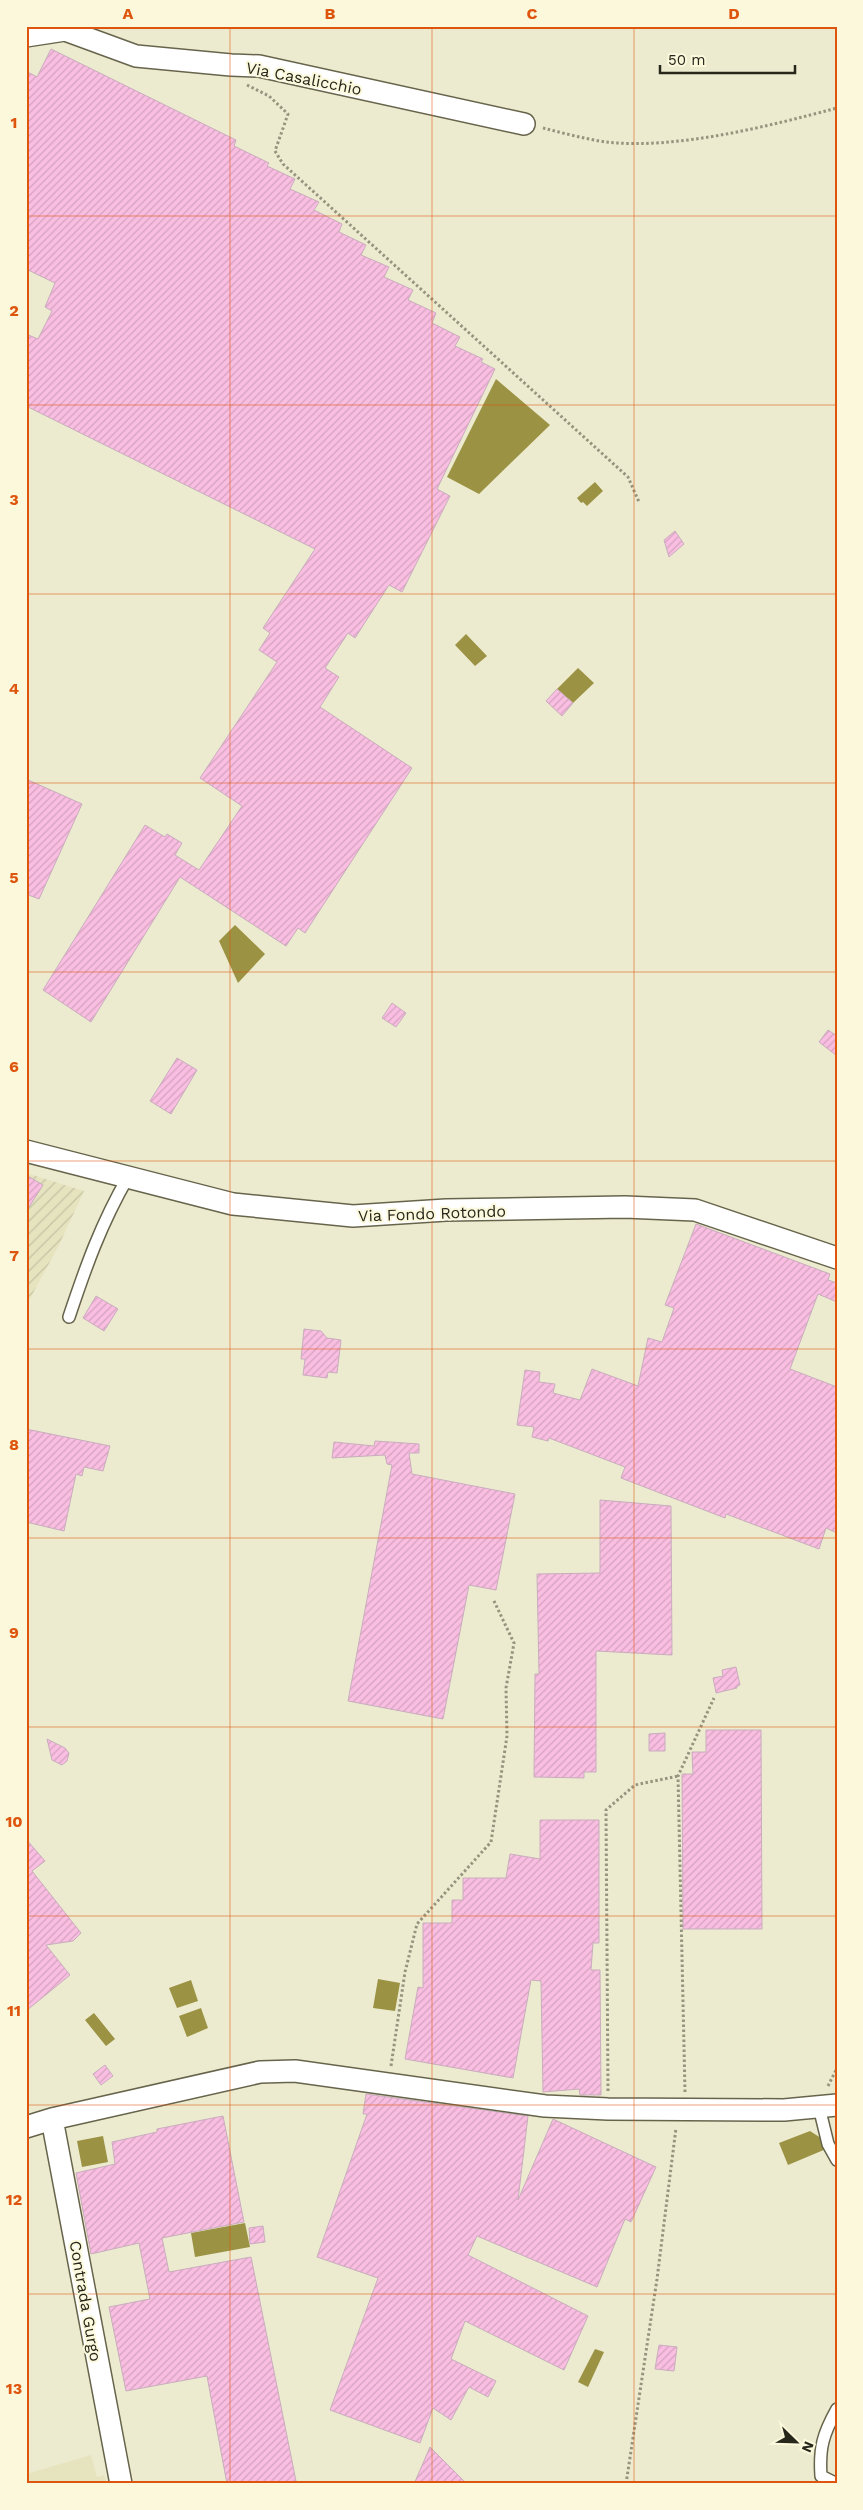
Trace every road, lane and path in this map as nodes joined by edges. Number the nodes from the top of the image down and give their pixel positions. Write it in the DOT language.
graph roads {
  1 [pos="26,36"];
  2 [pos="231,65"];
  3 [pos="837,108"];
  4 [pos="524,124"];
  5 [pos="639,502"];
  6 [pos="26,1150"];
  7 [pos="128,1177"];
  8 [pos="837,1258"];
  9 [pos="69,1317"];
  10 [pos="493,1599"];
  11 [pos="714,1698"];
  12 [pos="678,1776"];
  13 [pos="388,2084"];
  14 [pos="828,2106"];
  15 [pos="608,2109"];
  16 [pos="682,2110"];
  17 [pos="52,2119"];
  18 [pos="26,2127"];
  19 [pos="837,2160"];
  20 [pos="837,2409"];
  21 [pos="120,2484"];
  22 [pos="626,2484"];
  23 [pos="837,2484"];
  1 -- 2 [label="street, Via Casalicchio"];
  2 -- 4 [label="street, Via Casalicchio"];
  2 -- 5 [label="path"];
  3 -- 4 [label="path"];
  6 -- 7 [label="street, Via Fondo Rotondo"];
  7 -- 8 [label="street, Via Fondo Rotondo"];
  7 -- 9 [label="lane"];
  10 -- 13 [label="path"];
  11 -- 12 [label="path"];
  12 -- 15 [label="path"];
  12 -- 16 [label="path"];
  13 -- 15 [label="street"];
  13 -- 17 [label="street"];
  14 -- 16 [label="street"];
  14 -- 19 [label="lane"];
  15 -- 16 [label="street"];
  16 -- 22 [label="path"];
  17 -- 18 [label="street"];
  17 -- 21 [label="street, Contrada Gurgo"];
  20 -- 23 [label="lane"];
}
